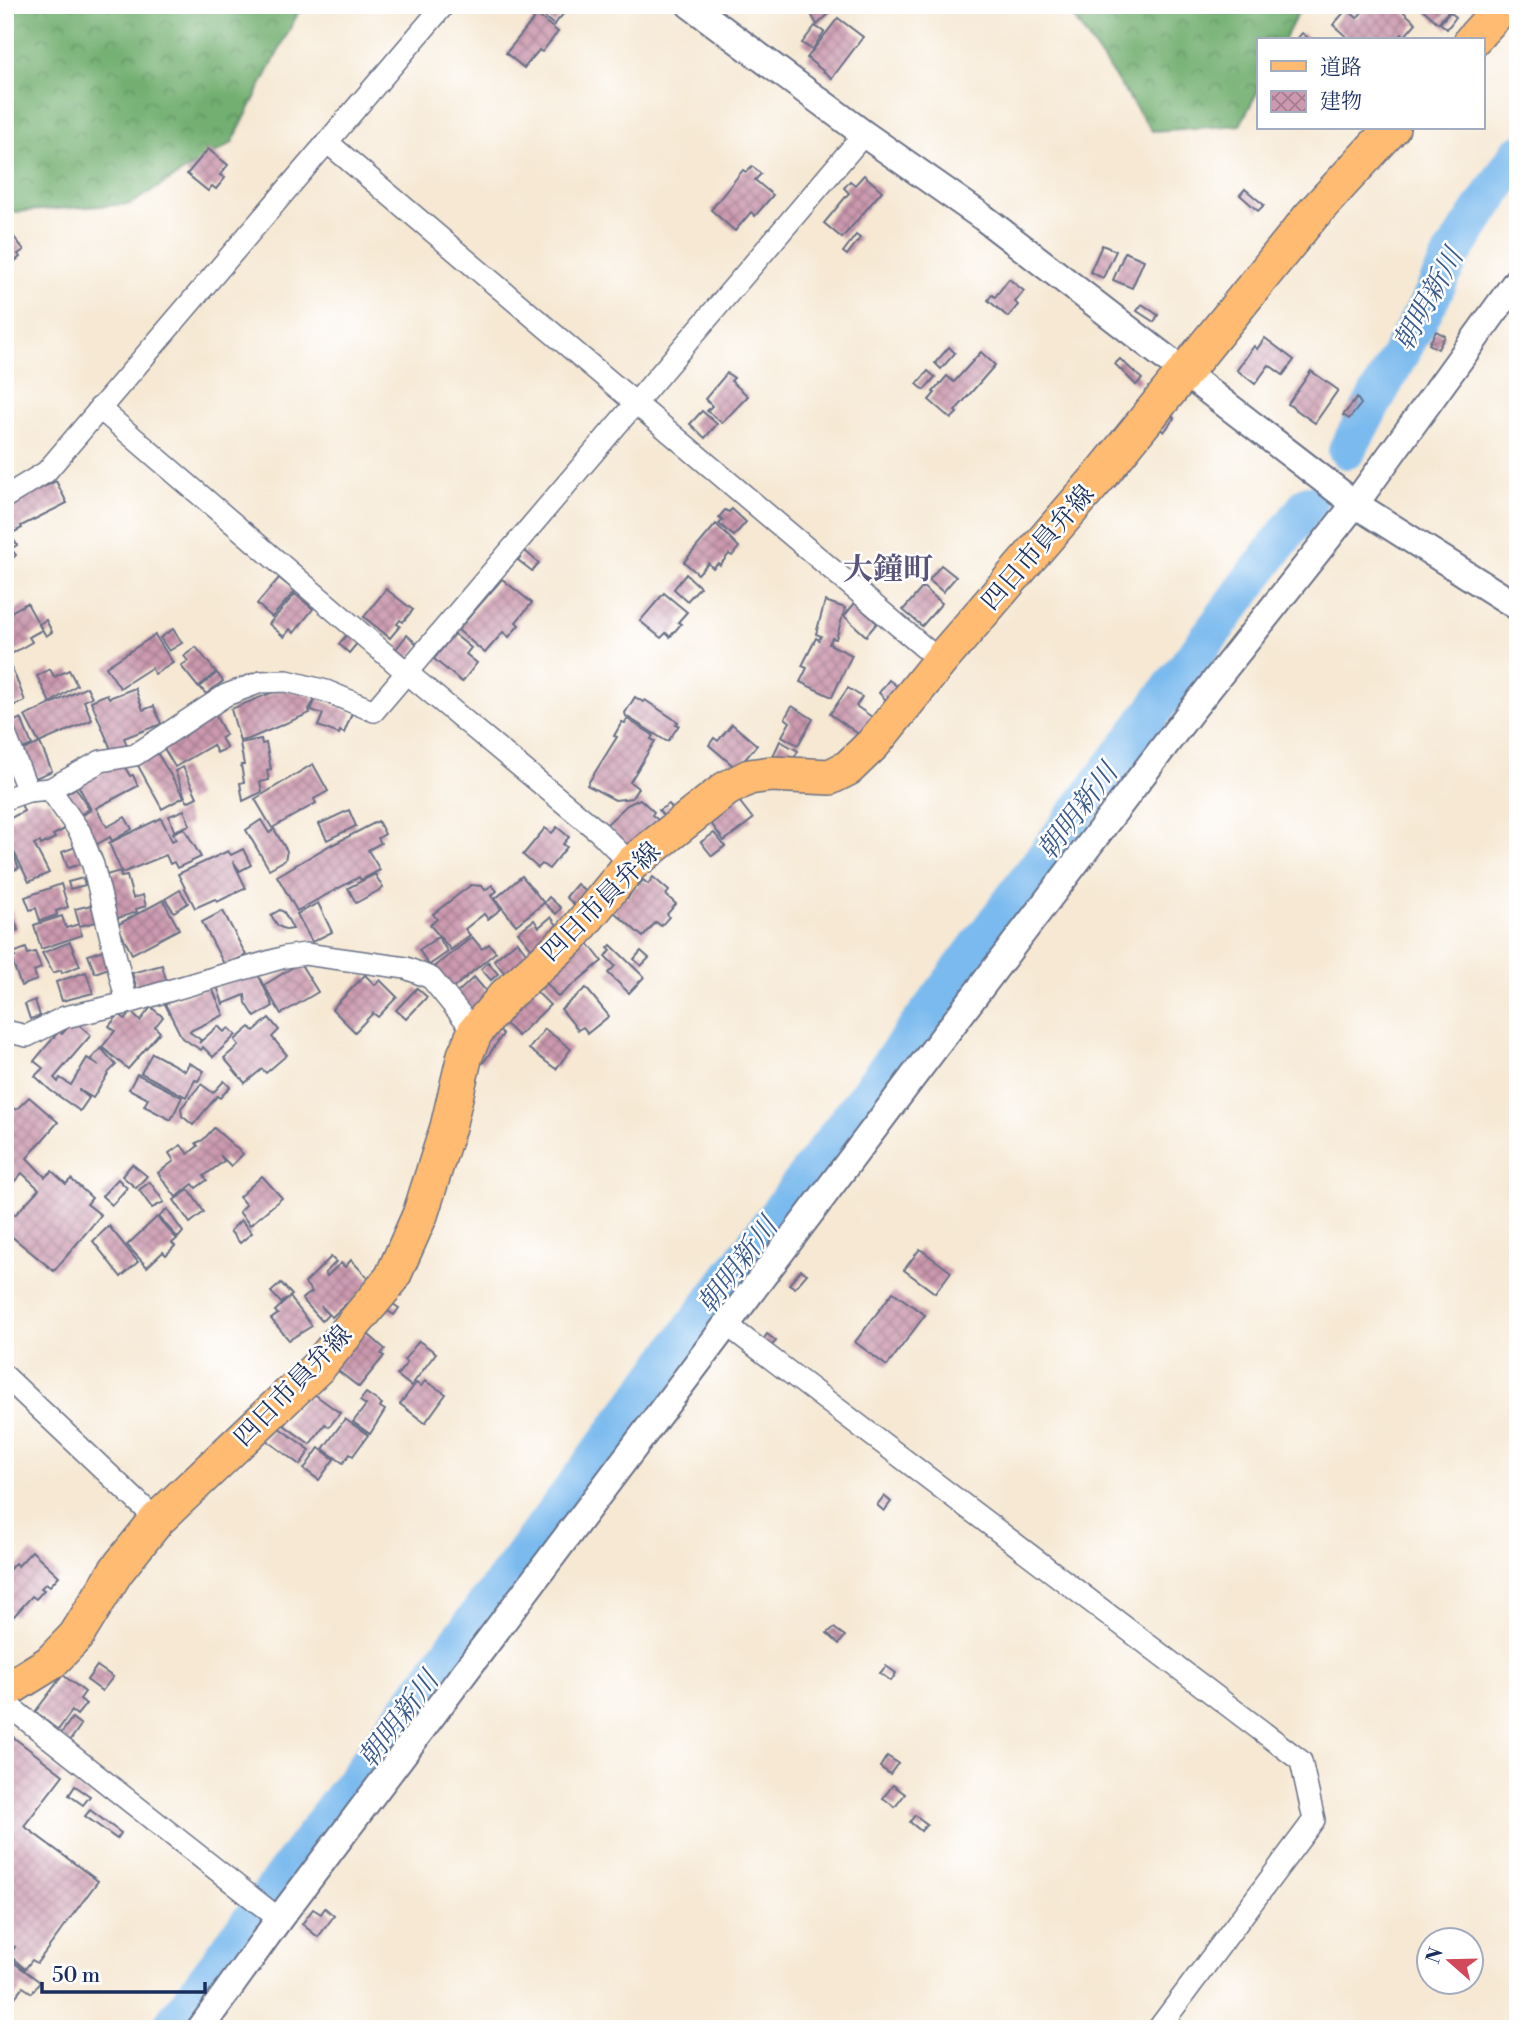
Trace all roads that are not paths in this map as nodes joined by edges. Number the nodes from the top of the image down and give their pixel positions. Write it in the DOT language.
graph roads {
  1 [pos="443,5"];
  2 [pos="690,5"];
  3 [pos="1504,5"];
  4 [pos="1474,38"];
  5 [pos="1390,130"];
  6 [pos="864,134"];
  7 [pos="327,142"];
  8 [pos="1518,279"];
  9 [pos="1185,372"];
  10 [pos="634,402"];
  11 [pos="99,408"];
  12 [pos="5,497"];
  13 [pos="1355,504"];
  14 [pos="1518,607"];
  15 [pos="940,661"];
  16 [pos="407,672"];
  17 [pos="5,734"];
  18 [pos="50,789"];
  19 [pos="28,790"];
  20 [pos="5,799"];
  21 [pos="631,864"];
  22 [pos="127,1003"];
  23 [pos="5,1031"];
  24 [pos="475,1032"];
  25 [pos="727,1325"];
  26 [pos="5,1376"];
  27 [pos="157,1520"];
  28 [pos="5,1691"];
  29 [pos="5,1703"];
  30 [pos="275,1916"];
  31 [pos="200,2029"];
  32 [pos="1158,2029"];
  1 -- 7 [label="street"];
  2 -- 6 [label="street"];
  3 -- 4 [label="main road"];
  5 -- 9 [label="main road, 四日市員弁線"];
  6 -- 9 [label="street"];
  6 -- 10 [label="street"];
  7 -- 10 [label="street"];
  7 -- 11 [label="street"];
  8 -- 13 [label="street"];
  9 -- 13 [label="street"];
  9 -- 15 [label="main road, 四日市員弁線"];
  10 -- 15 [label="street"];
  10 -- 16 [label="street"];
  11 -- 12 [label="street"];
  11 -- 16 [label="street"];
  13 -- 14 [label="street"];
  13 -- 25 [label="street"];
  15 -- 21 [label="main road, 四日市員弁線"];
  16 -- 18 [label="street"];
  16 -- 21 [label="street"];
  17 -- 19 [label="street"];
  18 -- 19 [label="street"];
  18 -- 22 [label="street"];
  19 -- 20 [label="street"];
  21 -- 24 [label="main road, 四日市員弁線"];
  22 -- 23 [label="street"];
  22 -- 24 [label="street"];
  24 -- 27 [label="main road, 四日市員弁線"];
  25 -- 30 [label="street"];
  25 -- 32 [label="street"];
  26 -- 27 [label="street"];
  27 -- 28 [label="main road, 四日市員弁線"];
  29 -- 30 [label="street"];
  30 -- 31 [label="street"];
}
